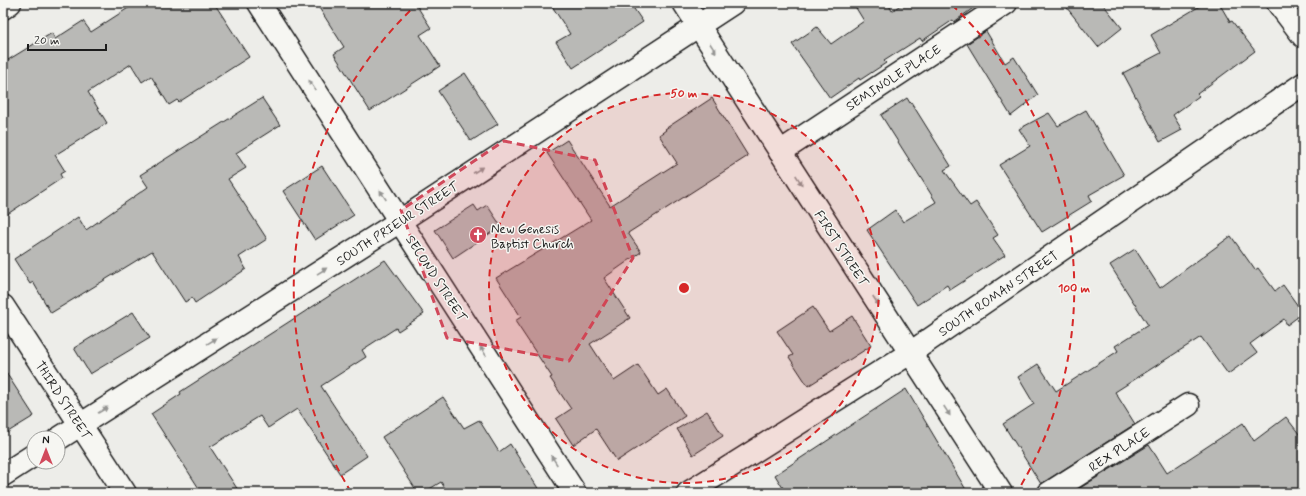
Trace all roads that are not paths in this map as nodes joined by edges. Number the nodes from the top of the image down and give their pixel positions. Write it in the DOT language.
graph roads {
  1 [pos="10,3"];
  2 [pos="259,3"];
  3 [pos="684,3"];
  4 [pos="733,3"];
  5 [pos="1006,3"];
  6 [pos="1278,3"];
  7 [pos="3,8"];
  8 [pos="699,26"];
  9 [pos="1303,36"];
  10 [pos="1303,84"];
  11 [pos="780,152"];
  12 [pos="400,221"];
  13 [pos="3,306"];
  14 [pos="910,353"];
  15 [pos="1188,405"];
  16 [pos="80,425"];
  17 [pos="66,434"];
  18 [pos="26,460"];
  19 [pos="3,475"];
  20 [pos="125,493"];
  21 [pos="575,493"];
  22 [pos="688,493"];
  23 [pos="1001,493"];
  24 [pos="1050,493"];
  1 -- 7 [label="street"];
  12 -- 2 [label="street, SECOND STREET, one-way"];
  3 -- 8 [label="street, FIRST STREET"];
  4 -- 8 [label="street, SOUTH PRIEUR STREET"];
  5 -- 11 [label="street, SEMINOLE PLACE"];
  6 -- 9 [label="street"];
  8 -- 11 [label="street, FIRST STREET, one-way"];
  12 -- 8 [label="street, SOUTH PRIEUR STREET, one-way"];
  10 -- 14 [label="street, SOUTH ROMAN STREET"];
  11 -- 14 [label="street, FIRST STREET, one-way"];
  16 -- 12 [label="street, SOUTH PRIEUR STREET, one-way"];
  21 -- 12 [label="street, SECOND STREET, one-way"];
  13 -- 16 [label="street, THIRD STREET"];
  14 -- 22 [label="street, SOUTH ROMAN STREET"];
  14 -- 23 [label="street, FIRST STREET, one-way"];
  15 -- 24 [label="street, REX PLACE"];
  16 -- 17 [label="street, SOUTH PRIEUR STREET"];
  16 -- 20 [label="street, THIRD STREET"];
  18 -- 19 [label="street"];
}
